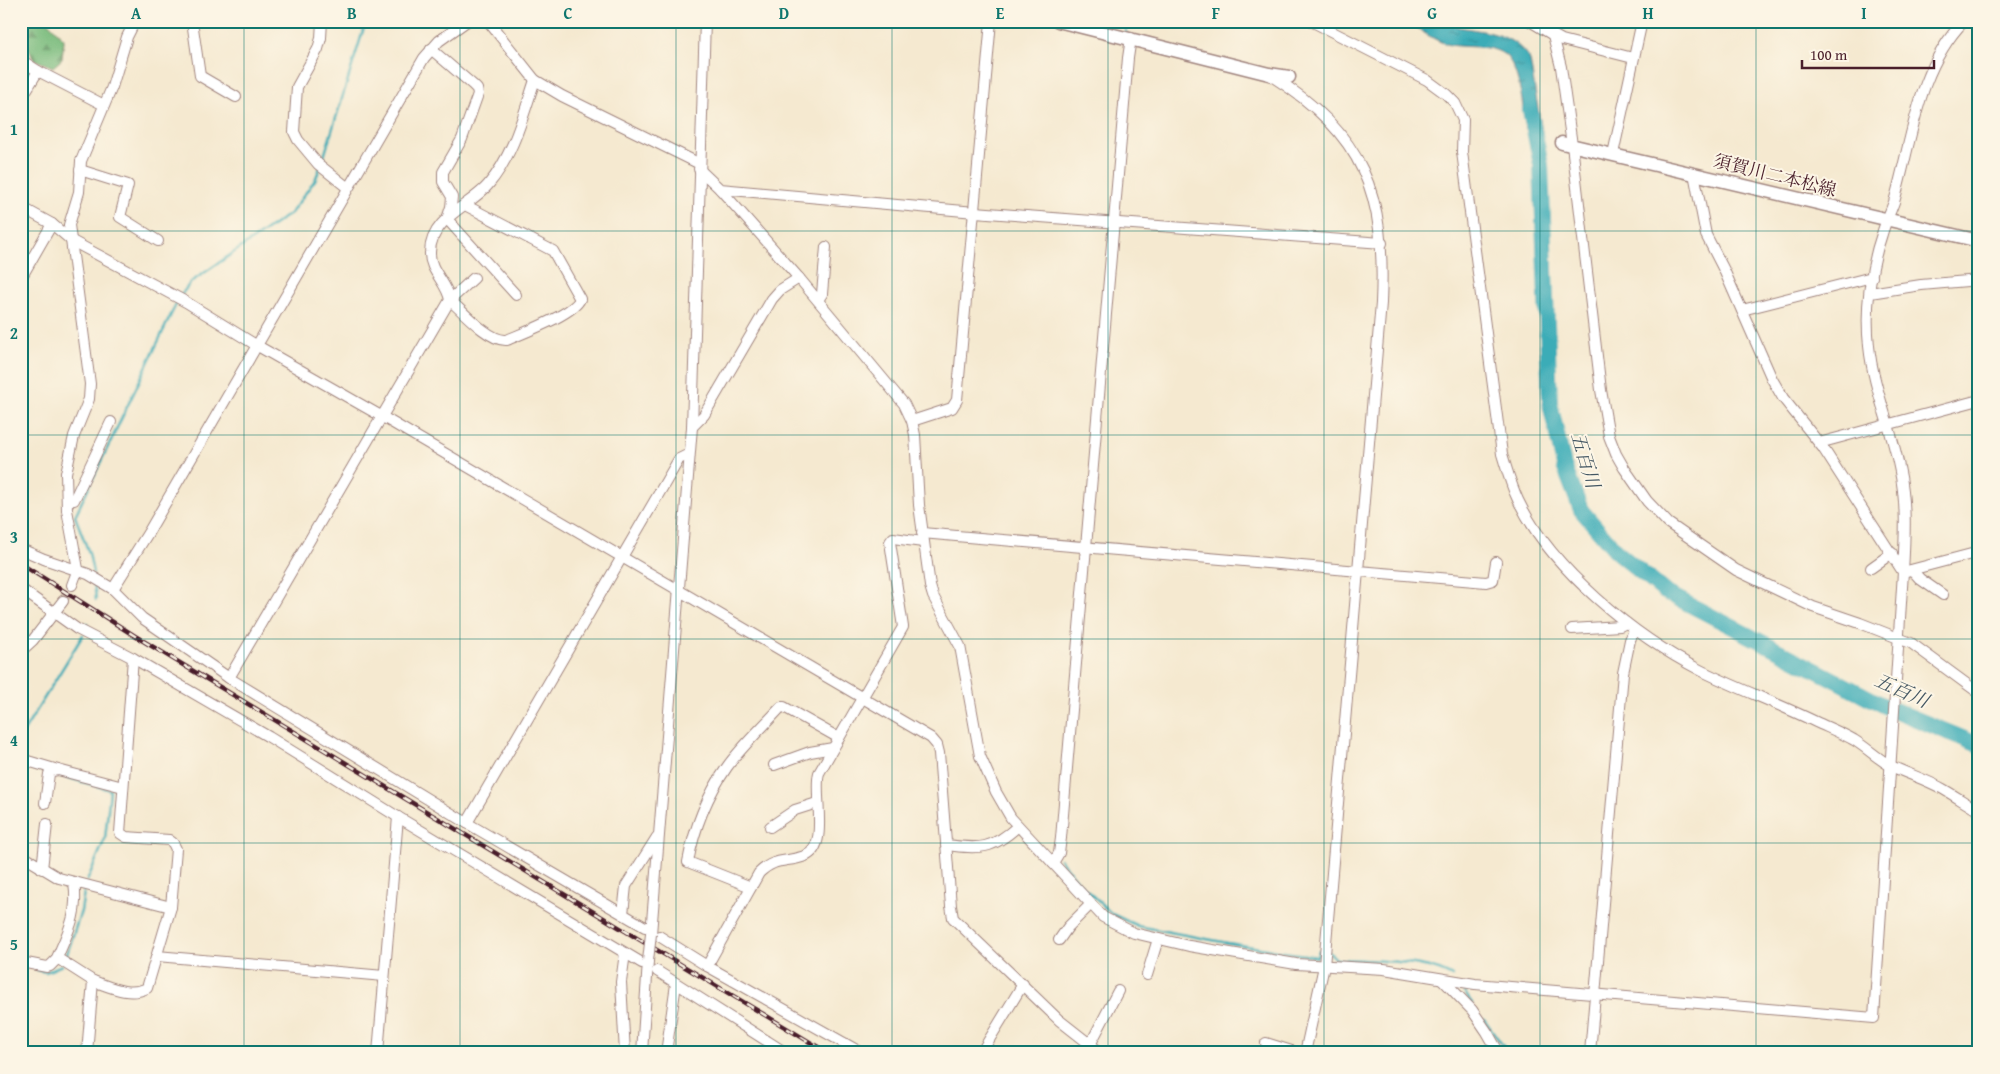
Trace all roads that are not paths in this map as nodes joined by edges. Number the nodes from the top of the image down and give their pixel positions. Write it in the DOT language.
graph roads {
  1 [pos="135,21"];
  2 [pos="192,21"];
  3 [pos="322,21"];
  4 [pos="467,21"];
  5 [pos="488,21"];
  6 [pos="705,21"];
  7 [pos="991,21"];
  8 [pos="1058,21"];
  9 [pos="1311,21"];
  10 [pos="1530,21"];
  11 [pos="1542,21"];
  12 [pos="1642,21"];
  13 [pos="1962,22"];
  14 [pos="1552,35"];
  15 [pos="1131,38"];
  16 [pos="431,49"];
  17 [pos="1634,58"];
  18 [pos="21,60"];
  19 [pos="38,71"];
  20 [pos="1269,74"];
  21 [pos="1289,78"];
  22 [pos="535,80"];
  23 [pos="236,97"];
  24 [pos="21,99"];
  25 [pos="104,105"];
  26 [pos="1567,144"];
  27 [pos="1613,154"];
  28 [pos="699,167"];
  29 [pos="80,170"];
  30 [pos="1694,173"];
  31 [pos="348,188"];
  32 [pos="720,189"];
  33 [pos="465,205"];
  34 [pos="21,207"];
  35 [pos="975,212"];
  36 [pos="447,219"];
  37 [pos="1887,220"];
  38 [pos="1114,222"];
  39 [pos="52,224"];
  40 [pos="72,240"];
  41 [pos="158,241"];
  42 [pos="1979,241"];
  43 [pos="1382,243"];
  44 [pos="826,247"];
  45 [pos="1872,277"];
  46 [pos="21,278"];
  47 [pos="474,278"];
  48 [pos="799,278"];
  49 [pos="1979,280"];
  50 [pos="1870,293"];
  51 [pos="516,295"];
  52 [pos="450,300"];
  53 [pos="818,300"];
  54 [pos="1742,310"];
  55 [pos="256,345"];
  56 [pos="1979,400"];
  57 [pos="382,416"];
  58 [pos="912,421"];
  59 [pos="110,422"];
  60 [pos="1888,424"];
  61 [pos="692,427"];
  62 [pos="1819,443"];
  63 [pos="689,454"];
  64 [pos="67,501"];
  65 [pos="923,537"];
  66 [pos="1085,547"];
  67 [pos="21,549"];
  68 [pos="1979,552"];
  69 [pos="1892,553"];
  70 [pos="621,558"];
  71 [pos="1496,562"];
  72 [pos="1871,568"];
  73 [pos="78,569"];
  74 [pos="1358,569"];
  75 [pos="1908,571"];
  76 [pos="72,585"];
  77 [pos="113,589"];
  78 [pos="21,590"];
  79 [pos="680,591"];
  80 [pos="1942,594"];
  81 [pos="63,601"];
  82 [pos="55,612"];
  83 [pos="1626,623"];
  84 [pos="1572,629"];
  85 [pos="1634,630"];
  86 [pos="1898,639"];
  87 [pos="21,651"];
  88 [pos="133,658"];
  89 [pos="229,678"];
  90 [pos="1979,693"];
  91 [pos="863,698"];
  92 [pos="839,738"];
  93 [pos="833,748"];
  94 [pos="21,759"];
  95 [pos="1890,761"];
  96 [pos="774,765"];
  97 [pos="58,770"];
  98 [pos="122,786"];
  99 [pos="45,803"];
  100 [pos="817,803"];
  101 [pos="1979,811"];
  102 [pos="398,817"];
  103 [pos="467,822"];
  104 [pos="47,824"];
  105 [pos="1018,826"];
  106 [pos="770,827"];
  107 [pos="659,835"];
  108 [pos="946,845"];
  109 [pos="21,855"];
  110 [pos="1053,863"];
  111 [pos="42,869"];
  112 [pos="82,884"];
  113 [pos="751,887"];
  114 [pos="1090,905"];
  115 [pos="171,908"];
  116 [pos="623,914"];
  117 [pos="651,932"];
  118 [pos="1158,939"];
  119 [pos="1059,940"];
  120 [pos="625,953"];
  121 [pos="157,956"];
  122 [pos="57,958"];
  123 [pos="21,962"];
  124 [pos="645,962"];
  125 [pos="707,966"];
  126 [pos="1324,966"];
  127 [pos="657,971"];
  128 [pos="1147,975"];
  129 [pos="384,976"];
  130 [pos="1442,979"];
  131 [pos="93,981"];
  132 [pos="676,984"];
  133 [pos="1024,984"];
  134 [pos="1118,991"];
  135 [pos="1595,995"];
  136 [pos="1266,1043"];
  137 [pos="1090,1045"];
  138 [pos="87,1053"];
  139 [pos="378,1053"];
  140 [pos="625,1053"];
  141 [pos="642,1053"];
  142 [pos="666,1053"];
  143 [pos="786,1053"];
  144 [pos="862,1053"];
  145 [pos="981,1053"];
  146 [pos="1101,1053"];
  147 [pos="1298,1053"];
  148 [pos="1305,1053"];
  149 [pos="1499,1053"];
  150 [pos="1590,1053"];
  1 -- 25 [label="street"];
  2 -- 23 [label="street"];
  3 -- 31 [label="street"];
  4 -- 16 [label="street"];
  5 -- 22 [label="street"];
  6 -- 28 [label="street"];
  7 -- 35 [label="street"];
  8 -- 15 [label="main road"];
  9 -- 83 [label="street"];
  10 -- 14 [label="street"];
  11 -- 14 [label="street"];
  12 -- 17 [label="street"];
  13 -- 37 [label="street"];
  14 -- 17 [label="street"];
  14 -- 26 [label="street"];
  15 -- 20 [label="main road"];
  15 -- 38 [label="street"];
  16 -- 31 [label="street"];
  16 -- 36 [label="street"];
  17 -- 27 [label="street"];
  18 -- 19 [label="street"];
  19 -- 24 [label="street"];
  19 -- 25 [label="street"];
  20 -- 21 [label="main road"];
  20 -- 43 [label="street"];
  22 -- 28 [label="street"];
  22 -- 33 [label="street"];
  25 -- 29 [label="street"];
  26 -- 27 [label="main road, 須賀川二本松線"];
  26 -- 86 [label="street"];
  27 -- 30 [label="main road, 須賀川二本松線"];
  28 -- 32 [label="street"];
  28 -- 61 [label="street"];
  29 -- 40 [label="street"];
  29 -- 41 [label="street"];
  30 -- 37 [label="main road, 須賀川二本松線"];
  30 -- 54 [label="street"];
  31 -- 55 [label="street"];
  32 -- 35 [label="street"];
  32 -- 48 [label="street"];
  33 -- 36 [label="street"];
  33 -- 52 [label="street"];
  34 -- 39 [label="street"];
  35 -- 38 [label="street"];
  35 -- 58 [label="street"];
  36 -- 51 [label="street"];
  36 -- 52 [label="street"];
  37 -- 42 [label="main road, 須賀川二本松線"];
  37 -- 45 [label="street"];
  38 -- 43 [label="street"];
  38 -- 66 [label="street"];
  39 -- 40 [label="street"];
  39 -- 46 [label="street"];
  40 -- 55 [label="street"];
  40 -- 64 [label="street"];
  43 -- 74 [label="street"];
  44 -- 53 [label="street"];
  45 -- 50 [label="street"];
  45 -- 54 [label="street"];
  47 -- 52 [label="street"];
  48 -- 53 [label="street"];
  48 -- 61 [label="street"];
  49 -- 50 [label="street"];
  50 -- 60 [label="street"];
  52 -- 57 [label="street"];
  53 -- 58 [label="street"];
  54 -- 62 [label="street"];
  55 -- 57 [label="street"];
  55 -- 77 [label="street"];
  56 -- 60 [label="street"];
  57 -- 70 [label="street"];
  57 -- 89 [label="street"];
  58 -- 65 [label="street"];
  59 -- 64 [label="street"];
  60 -- 62 [label="street"];
  60 -- 75 [label="street"];
  61 -- 63 [label="street"];
  62 -- 69 [label="street"];
  63 -- 70 [label="street"];
  63 -- 79 [label="street"];
  64 -- 73 [label="street"];
  65 -- 66 [label="street"];
  65 -- 91 [label="street"];
  65 -- 105 [label="street"];
  66 -- 74 [label="street"];
  66 -- 110 [label="street"];
  67 -- 73 [label="street"];
  68 -- 75 [label="street"];
  69 -- 72 [label="street"];
  69 -- 75 [label="street"];
  70 -- 79 [label="street"];
  70 -- 103 [label="street"];
  71 -- 74 [label="street"];
  73 -- 76 [label="street"];
  73 -- 77 [label="street"];
  74 -- 126 [label="street"];
  75 -- 80 [label="street"];
  75 -- 86 [label="street"];
  77 -- 89 [label="street"];
  78 -- 82 [label="street"];
  79 -- 91 [label="street"];
  79 -- 107 [label="street"];
  81 -- 82 [label="street"];
  82 -- 87 [label="street"];
  82 -- 88 [label="street"];
  83 -- 84 [label="street"];
  83 -- 85 [label="street"];
  85 -- 95 [label="street"];
  85 -- 135 [label="street"];
  86 -- 90 [label="street"];
  86 -- 95 [label="street"];
  88 -- 98 [label="street"];
  88 -- 102 [label="street"];
  89 -- 103 [label="street"];
  91 -- 92 [label="street"];
  91 -- 108 [label="street"];
  92 -- 93 [label="street"];
  92 -- 113 [label="street"];
  93 -- 96 [label="street"];
  93 -- 100 [label="street"];
  94 -- 97 [label="street"];
  95 -- 101 [label="street"];
  95 -- 135 [label="street"];
  97 -- 98 [label="street"];
  97 -- 99 [label="street"];
  98 -- 115 [label="street"];
  100 -- 106 [label="street"];
  100 -- 113 [label="street"];
  102 -- 120 [label="street"];
  102 -- 129 [label="street"];
  103 -- 116 [label="street"];
  104 -- 111 [label="street"];
  105 -- 108 [label="street"];
  105 -- 110 [label="street"];
  107 -- 116 [label="street"];
  107 -- 117 [label="street"];
  108 -- 133 [label="street"];
  109 -- 111 [label="street"];
  110 -- 114 [label="street"];
  111 -- 112 [label="street"];
  112 -- 115 [label="street"];
  112 -- 122 [label="street"];
  113 -- 125 [label="street"];
  114 -- 118 [label="street"];
  114 -- 119 [label="street"];
  115 -- 121 [label="street"];
  116 -- 117 [label="street"];
  117 -- 124 [label="street, bridge"];
  117 -- 125 [label="street"];
  118 -- 126 [label="street"];
  118 -- 128 [label="street"];
  120 -- 124 [label="street"];
  120 -- 140 [label="street"];
  121 -- 129 [label="street"];
  121 -- 131 [label="street"];
  122 -- 123 [label="street"];
  122 -- 131 [label="street"];
  124 -- 141 [label="street"];
  125 -- 144 [label="street"];
  126 -- 130 [label="street"];
  126 -- 148 [label="street"];
  127 -- 132 [label="street"];
  129 -- 139 [label="street"];
  130 -- 135 [label="street"];
  130 -- 149 [label="street"];
  131 -- 138 [label="street"];
  132 -- 142 [label="street"];
  132 -- 143 [label="street"];
  133 -- 137 [label="street"];
  133 -- 145 [label="street"];
  134 -- 137 [label="street"];
  135 -- 150 [label="street"];
  136 -- 147 [label="street"];
  137 -- 146 [label="street"];
}
